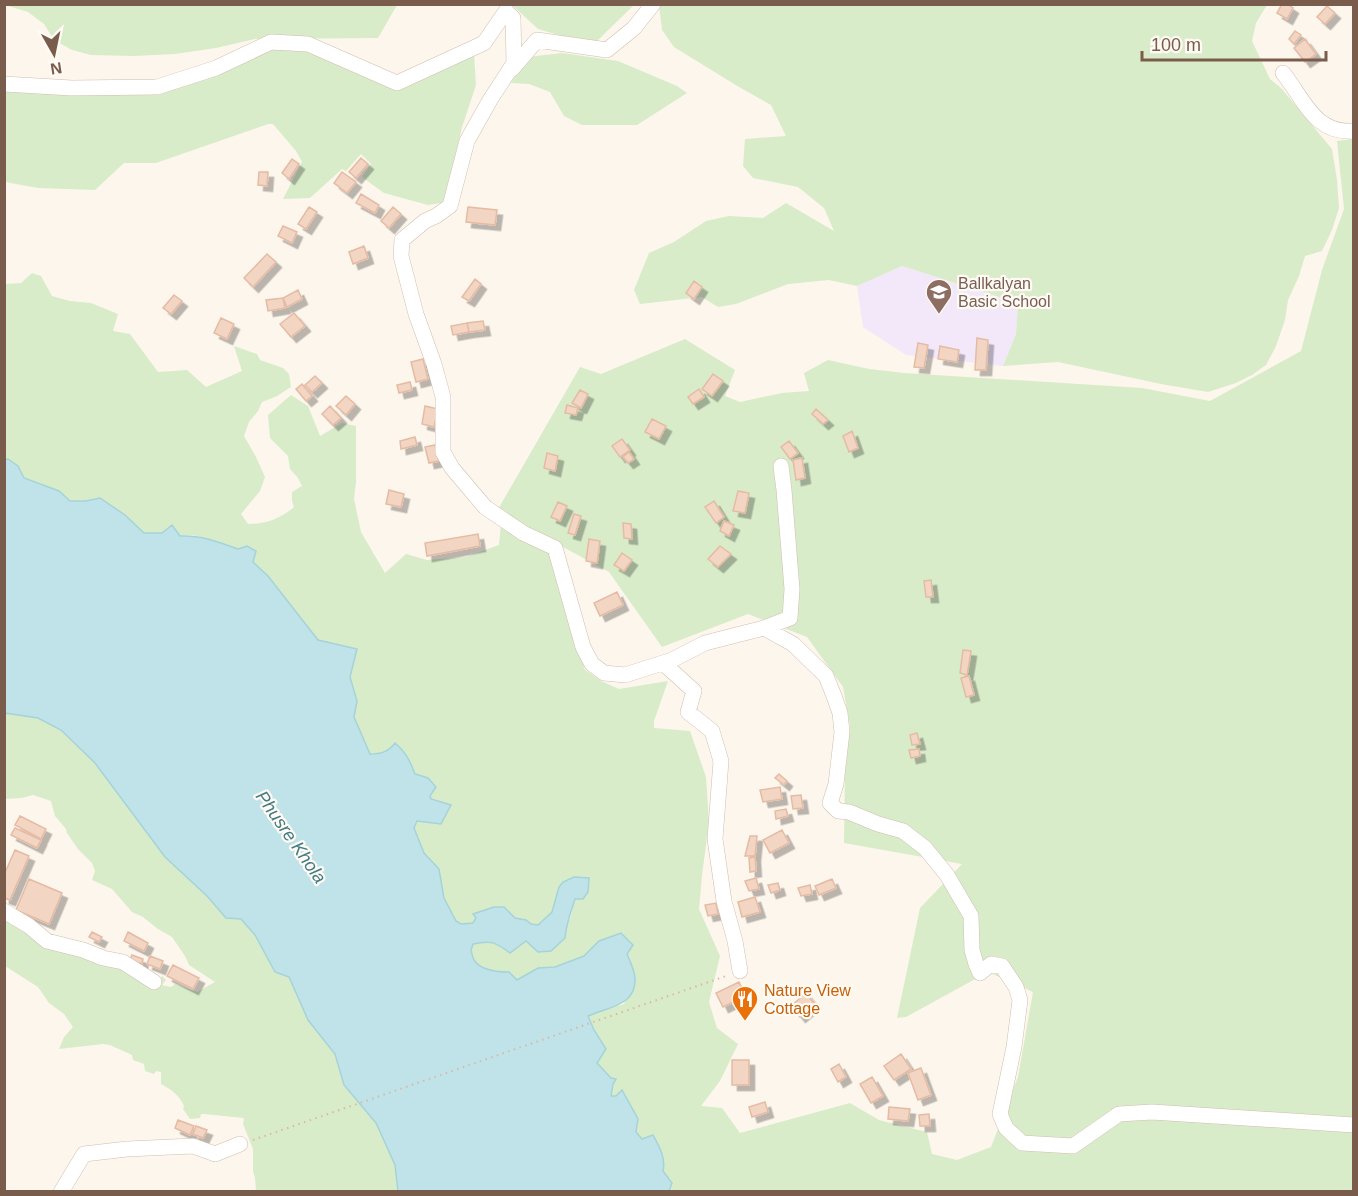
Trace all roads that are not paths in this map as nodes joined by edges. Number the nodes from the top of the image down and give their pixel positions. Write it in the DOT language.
graph roads {
  1 [pos="653,4"];
  2 [pos="1283,73"];
  3 [pos="507,74"];
  4 [pos="4,84"];
  5 [pos="1353,131"];
  6 [pos="781,466"];
  7 [pos="764,628"];
  8 [pos="663,663"];
  9 [pos="4,911"];
  10 [pos="740,971"];
  11 [pos="154,982"];
  12 [pos="1353,1125"];
  13 [pos="240,1144"];
  14 [pos="61,1191"];
  1 -- 3 [label="street"];
  2 -- 5 [label="street"];
  3 -- 4 [label="street"];
  3 -- 8 [label="street"];
  6 -- 7 [label="street"];
  7 -- 8 [label="street"];
  7 -- 12 [label="street"];
  8 -- 10 [label="street"];
  9 -- 11 [label="street"];
  13 -- 14 [label="street"];
}
